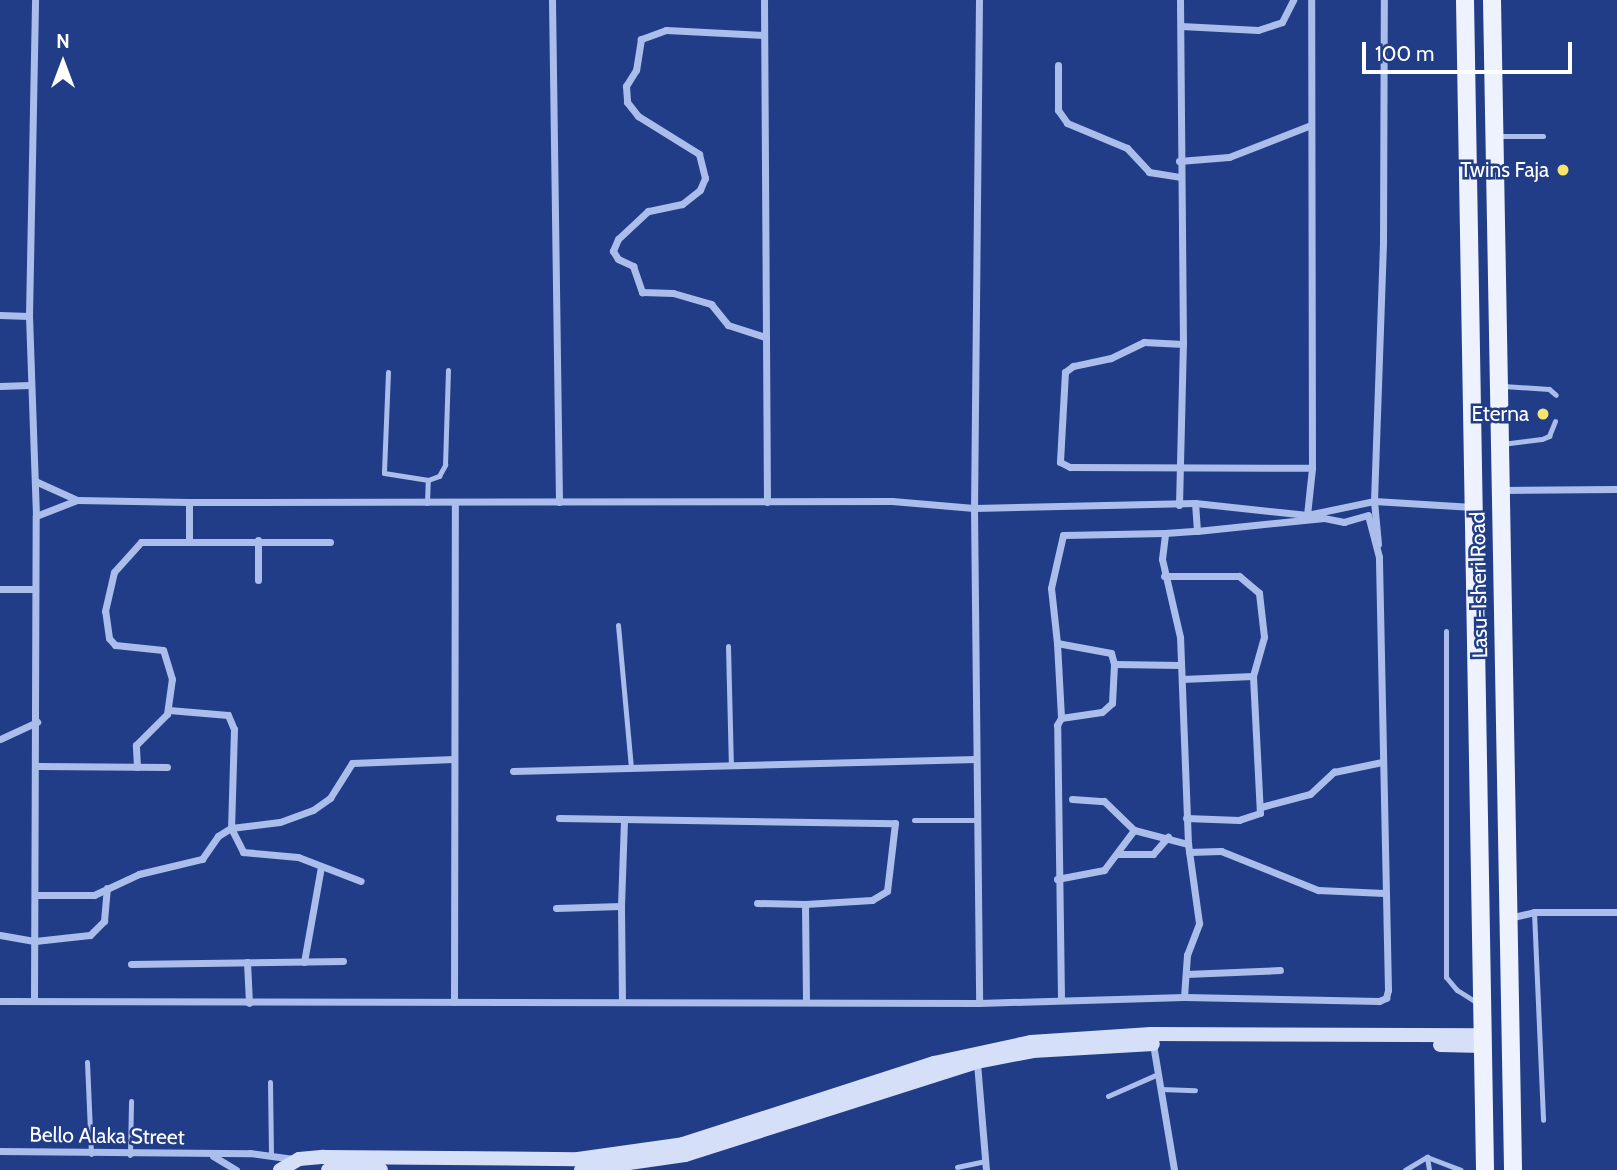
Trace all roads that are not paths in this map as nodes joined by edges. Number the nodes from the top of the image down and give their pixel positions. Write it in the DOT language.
graph roads {
  1 [pos="35,0"];
  2 [pos="552,0"];
  3 [pos="764,0"];
  4 [pos="979,0"];
  5 [pos="1180,0"];
  6 [pos="1293,0"];
  7 [pos="1311,0"];
  8 [pos="1384,0"];
  9 [pos="1465,0"];
  10 [pos="1492,0"];
  11 [pos="1181,26"];
  12 [pos="764,35"];
  13 [pos="1058,65"];
  14 [pos="1311,125"];
  15 [pos="1494,136"];
  16 [pos="1543,136"];
  17 [pos="1179,161"];
  18 [pos="1180,177"];
  19 [pos="1468,187"];
  20 [pos="1495,187"];
  21 [pos="0,315"];
  22 [pos="29,316"];
  23 [pos="766,337"];
  24 [pos="1183,344"];
  25 [pos="448,370"];
  26 [pos="388,372"];
  27 [pos="30,385"];
  28 [pos="0,386"];
  29 [pos="1498,386"];
  30 [pos="1556,395"];
  31 [pos="1555,421"];
  32 [pos="1499,444"];
  33 [pos="1179,466"];
  34 [pos="1312,468"];
  35 [pos="428,480"];
  36 [pos="35,481"];
  37 [pos="1617,489"];
  38 [pos="1500,490"];
  39 [pos="77,500"];
  40 [pos="1374,501"];
  41 [pos="189,502"];
  42 [pos="559,502"];
  43 [pos="767,502"];
  44 [pos="427,503"];
  45 [pos="1195,503"];
  46 [pos="455,504"];
  47 [pos="1179,505"];
  48 [pos="1474,508"];
  49 [pos="974,509"];
  50 [pos="1307,515"];
  51 [pos="36,516"];
  52 [pos="1197,531"];
  53 [pos="1165,533"];
  54 [pos="189,539"];
  55 [pos="258,540"];
  56 [pos="330,542"];
  57 [pos="1378,554"];
  58 [pos="1164,576"];
  59 [pos="258,580"];
  60 [pos="0,589"];
  61 [pos="34,589"];
  62 [pos="618,625"];
  63 [pos="1446,631"];
  64 [pos="1057,643"];
  65 [pos="728,646"];
  66 [pos="1114,664"];
  67 [pos="1181,665"];
  68 [pos="1254,676"];
  69 [pos="1182,679"];
  70 [pos="169,710"];
  71 [pos="1061,718"];
  72 [pos="37,722"];
  73 [pos="0,739"];
  74 [pos="454,759"];
  75 [pos="976,759"];
  76 [pos="1382,762"];
  77 [pos="732,765"];
  78 [pos="38,766"];
  79 [pos="137,767"];
  80 [pos="167,767"];
  81 [pos="631,767"];
  82 [pos="513,771"];
  83 [pos="1072,799"];
  84 [pos="1261,807"];
  85 [pos="559,818"];
  86 [pos="1186,818"];
  87 [pos="624,819"];
  88 [pos="914,820"];
  89 [pos="978,820"];
  90 [pos="232,828"];
  91 [pos="1134,830"];
  92 [pos="1168,838"];
  93 [pos="1189,848"];
  94 [pos="1117,854"];
  95 [pos="321,867"];
  96 [pos="1057,879"];
  97 [pos="361,881"];
  98 [pos="107,888"];
  99 [pos="1384,893"];
  100 [pos="36,895"];
  101 [pos="757,903"];
  102 [pos="805,904"];
  103 [pos="621,906"];
  104 [pos="556,908"];
  105 [pos="1534,912"];
  106 [pos="1617,912"];
  107 [pos="1508,918"];
  108 [pos="0,935"];
  109 [pos="35,941"];
  110 [pos="343,961"];
  111 [pos="247,962"];
  112 [pos="304,962"];
  113 [pos="131,964"];
  114 [pos="1280,970"];
  115 [pos="1186,974"];
  116 [pos="1061,998"];
  117 [pos="1184,998"];
  118 [pos="806,1000"];
  119 [pos="0,1001"];
  120 [pos="34,1001"];
  121 [pos="622,1001"];
  122 [pos="454,1002"];
  123 [pos="249,1003"];
  124 [pos="979,1003"];
  125 [pos="1482,1006"];
  126 [pos="1483,1041"];
  127 [pos="1153,1044"];
  128 [pos="87,1062"];
  129 [pos="977,1062"];
  130 [pos="1158,1074"];
  131 [pos="270,1082"];
  132 [pos="1161,1089"];
  133 [pos="1195,1090"];
  134 [pos="1108,1096"];
  135 [pos="131,1101"];
  136 [pos="1543,1120"];
  137 [pos="0,1151"];
  138 [pos="91,1154"];
  139 [pos="271,1154"];
  140 [pos="130,1155"];
  141 [pos="212,1156"];
  142 [pos="1427,1157"];
  143 [pos="299,1159"];
  144 [pos="985,1161"];
  145 [pos="957,1167"];
  146 [pos="236,1170"];
  147 [pos="280,1170"];
  148 [pos="328,1170"];
  149 [pos="381,1170"];
  150 [pos="580,1170"];
  151 [pos="986,1170"];
  152 [pos="1174,1170"];
  153 [pos="1405,1170"];
  154 [pos="1429,1170"];
  155 [pos="1461,1170"];
  156 [pos="1485,1170"];
  157 [pos="1513,1170"];
  1 -- 22 [label="street"];
  2 -- 42 [label="street"];
  3 -- 12 [label="street"];
  4 -- 49 [label="street"];
  5 -- 11 [label="street"];
  6 -- 11 [label="street"];
  7 -- 14 [label="street"];
  8 -- 40 [label="street"];
  9 -- 19 [label="main road, Lasu-Isheri Road"];
  10 -- 15 [label="main road, Lasu-Isheri Road"];
  11 -- 17 [label="street"];
  12 -- 23 [label="street"];
  12 -- 23 [label="street"];
  13 -- 18 [label="street"];
  14 -- 17 [label="street"];
  14 -- 34 [label="street"];
  15 -- 16 [label="lane"];
  15 -- 20 [label="main road, Lasu-Isheri Road"];
  17 -- 18 [label="street"];
  18 -- 24 [label="street"];
  19 -- 20 [label="main road"];
  19 -- 48 [label="main road, Lasu-Isheri Road"];
  20 -- 29 [label="main road, Lasu-Isheri Road"];
  21 -- 22 [label="street"];
  22 -- 27 [label="street"];
  23 -- 43 [label="street"];
  24 -- 33 [label="street"];
  24 -- 33 [label="street"];
  25 -- 35 [label="lane"];
  26 -- 35 [label="lane"];
  27 -- 28 [label="street"];
  27 -- 36 [label="street"];
  29 -- 30 [label="lane"];
  29 -- 32 [label="main road, Lasu-Isheri Road"];
  31 -- 32 [label="lane"];
  32 -- 38 [label="main road, Lasu-Isheri Road"];
  33 -- 34 [label="street"];
  33 -- 47 [label="street"];
  34 -- 50 [label="street"];
  35 -- 44 [label="lane"];
  36 -- 39 [label="street"];
  36 -- 51 [label="street"];
  37 -- 38 [label="street"];
  38 -- 107 [label="main road, Lasu-Isheri Road"];
  39 -- 41 [label="street"];
  39 -- 51 [label="street"];
  40 -- 48 [label="street"];
  40 -- 50 [label="street"];
  40 -- 57 [label="street"];
  41 -- 44 [label="street"];
  41 -- 54 [label="street"];
  42 -- 43 [label="street"];
  42 -- 46 [label="street"];
  43 -- 49 [label="street"];
  44 -- 46 [label="street"];
  45 -- 47 [label="street"];
  45 -- 50 [label="street"];
  45 -- 52 [label="street"];
  46 -- 74 [label="street"];
  47 -- 49 [label="street"];
  48 -- 125 [label="main road, Lasu-Isheri Road"];
  49 -- 75 [label="street"];
  51 -- 61 [label="street"];
  52 -- 53 [label="street"];
  52 -- 57 [label="street"];
  53 -- 58 [label="street"];
  53 -- 64 [label="street"];
  54 -- 55 [label="street"];
  54 -- 70 [label="street"];
  55 -- 56 [label="street"];
  55 -- 59 [label="street"];
  57 -- 76 [label="street"];
  58 -- 67 [label="street"];
  58 -- 68 [label="street"];
  60 -- 61 [label="street"];
  61 -- 72 [label="street"];
  62 -- 81 [label="lane"];
  63 -- 125 [label="lane"];
  64 -- 66 [label="street"];
  64 -- 71 [label="street"];
  65 -- 77 [label="lane"];
  66 -- 67 [label="street"];
  66 -- 71 [label="street"];
  67 -- 69 [label="street"];
  68 -- 69 [label="street"];
  68 -- 84 [label="street"];
  69 -- 86 [label="street"];
  70 -- 79 [label="street"];
  70 -- 90 [label="street"];
  71 -- 96 [label="street"];
  72 -- 73 [label="street"];
  72 -- 78 [label="street"];
  74 -- 90 [label="street"];
  74 -- 122 [label="street"];
  75 -- 77 [label="street"];
  75 -- 89 [label="street"];
  76 -- 84 [label="street"];
  76 -- 99 [label="street"];
  77 -- 81 [label="street"];
  78 -- 79 [label="street"];
  78 -- 100 [label="street"];
  79 -- 80 [label="street"];
  81 -- 82 [label="street"];
  83 -- 91 [label="street"];
  84 -- 86 [label="street"];
  85 -- 87 [label="street"];
  86 -- 93 [label="street"];
  87 -- 102 [label="street"];
  87 -- 103 [label="street"];
  88 -- 89 [label="lane"];
  89 -- 124 [label="street"];
  90 -- 95 [label="street"];
  90 -- 98 [label="street"];
  91 -- 92 [label="street"];
  91 -- 94 [label="street"];
  92 -- 93 [label="street"];
  92 -- 94 [label="street"];
  93 -- 99 [label="street"];
  93 -- 115 [label="street"];
  94 -- 96 [label="street"];
  95 -- 97 [label="street"];
  95 -- 112 [label="street"];
  96 -- 116 [label="street"];
  98 -- 100 [label="street"];
  98 -- 109 [label="street"];
  99 -- 117 [label="street"];
  100 -- 109 [label="street"];
  101 -- 102 [label="street"];
  102 -- 118 [label="street"];
  103 -- 104 [label="street"];
  103 -- 121 [label="street"];
  105 -- 106 [label="street"];
  105 -- 107 [label="street"];
  105 -- 136 [label="lane"];
  107 -- 157 [label="main road, Lasu-Isheri Road"];
  108 -- 109 [label="street"];
  109 -- 120 [label="street"];
  110 -- 112 [label="street"];
  111 -- 112 [label="street"];
  111 -- 113 [label="street"];
  111 -- 123 [label="street"];
  114 -- 115 [label="street"];
  115 -- 117 [label="street"];
  116 -- 117 [label="street"];
  116 -- 124 [label="street"];
  118 -- 121 [label="street"];
  118 -- 124 [label="street"];
  119 -- 120 [label="street"];
  120 -- 123 [label="street"];
  121 -- 122 [label="street"];
  122 -- 123 [label="street"];
  125 -- 126 [label="main road, Lasu-Isheri Road"];
  126 -- 127 [label="street"];
  126 -- 143 [label="street"];
  126 -- 156 [label="main road, Lasu-Isheri Road"];
  127 -- 129 [label="street"];
  127 -- 130 [label="street"];
  128 -- 138 [label="lane"];
  129 -- 144 [label="street"];
  129 -- 150 [label="street"];
  130 -- 132 [label="street"];
  130 -- 134 [label="lane"];
  131 -- 139 [label="lane"];
  132 -- 133 [label="lane"];
  132 -- 152 [label="street"];
  135 -- 140 [label="lane"];
  137 -- 138 [label="street, Bello Alaka Street"];
  138 -- 140 [label="street, Bello Alaka Street"];
  139 -- 141 [label="street, Bello Alaka Street"];
  139 -- 143 [label="street, Bello Alaka Street"];
  140 -- 141 [label="street, Bello Alaka Street"];
  141 -- 146 [label="street, Bello Alaka Street"];
  142 -- 153 [label="lane"];
  142 -- 154 [label="lane"];
  142 -- 155 [label="lane"];
  143 -- 147 [label="street"];
  144 -- 145 [label="lane"];
  144 -- 151 [label="street"];
  148 -- 149 [label="street"];
}
